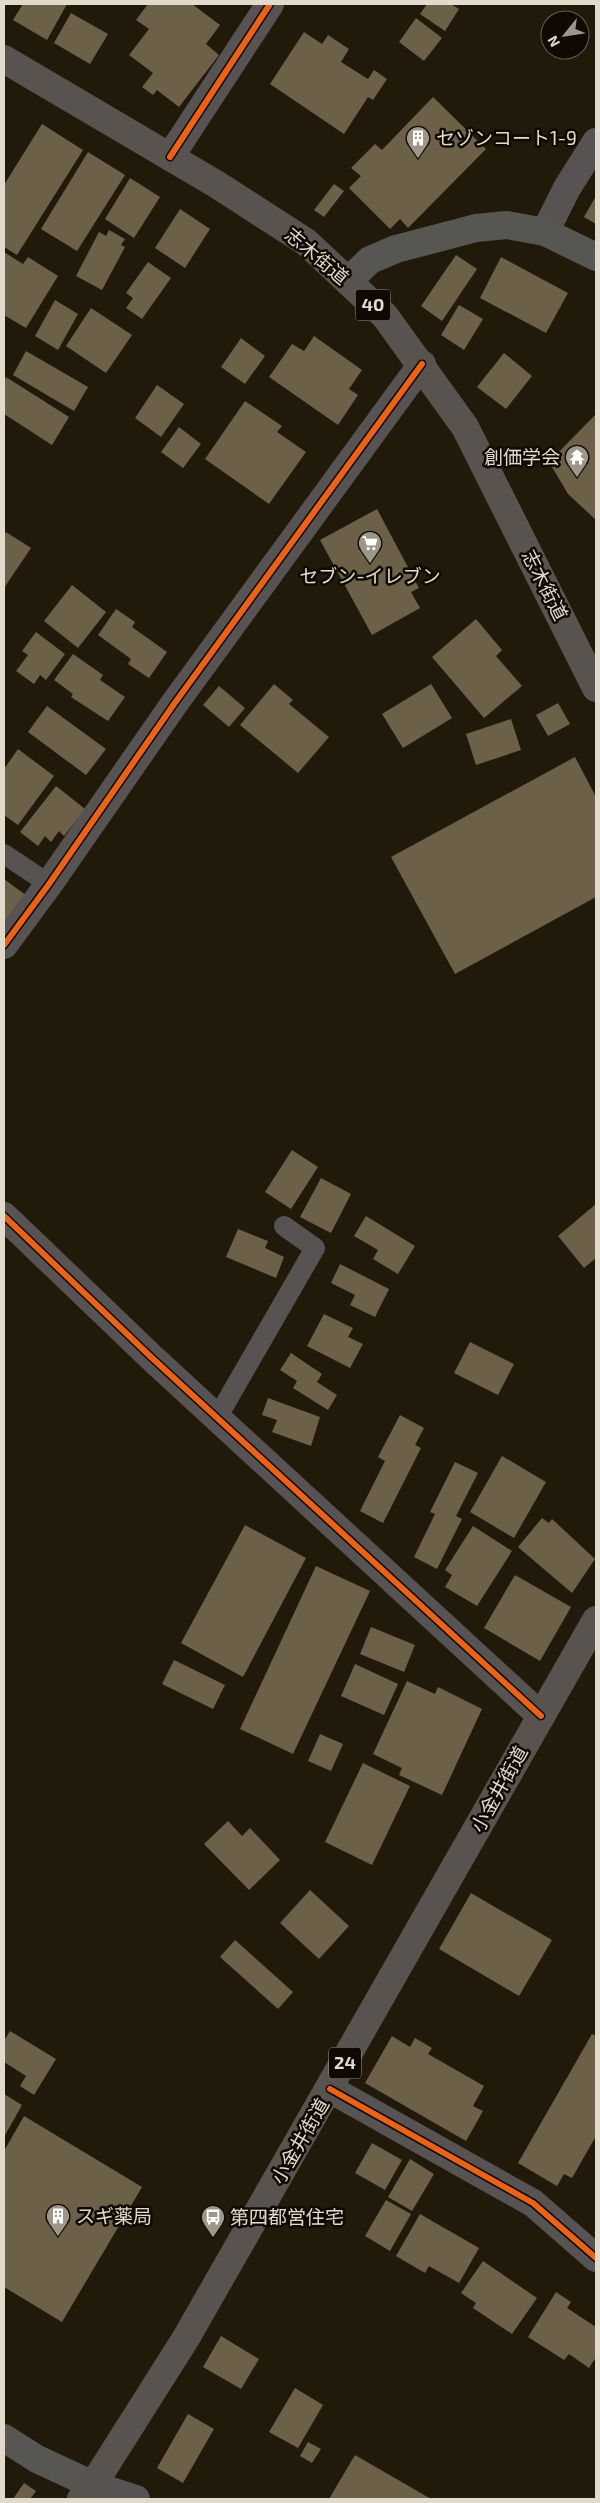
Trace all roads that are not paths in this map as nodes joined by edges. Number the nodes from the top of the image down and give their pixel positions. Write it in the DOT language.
graph roads {
  1 [pos="270,4"];
  2 [pos="4,59"];
  3 [pos="596,142"];
  4 [pos="170,157"];
  5 [pos="545,232"];
  6 [pos="596,257"];
  7 [pos="348,281"];
  8 [pos="422,364"];
  9 [pos="596,688"];
  10 [pos="4,854"];
  11 [pos="49,884"];
  12 [pos="4,945"];
  13 [pos="4,1216"];
  14 [pos="284,1226"];
  15 [pos="217,1418"];
  16 [pos="596,1620"];
  17 [pos="540,1716"];
  18 [pos="330,2089"];
  19 [pos="596,2258"];
  20 [pos="4,2438"];
  21 [pos="87,2492"];
  22 [pos="136,2499"];
  1 -- 4 [label="street"];
  2 -- 4 [label="main road, 志木街道 / 40"];
  3 -- 5 [label="street"];
  4 -- 7 [label="main road, 志木街道 / 40"];
  5 -- 6 [label="street"];
  5 -- 7 [label="street"];
  7 -- 8 [label="main road, 志木街道 / 40"];
  8 -- 9 [label="main road, 志木街道 / 40"];
  8 -- 11 [label="street"];
  10 -- 11 [label="lane"];
  11 -- 12 [label="street"];
  13 -- 15 [label="street"];
  14 -- 15 [label="lane"];
  15 -- 17 [label="street"];
  16 -- 17 [label="main road, 小金井街道 / 24"];
  17 -- 18 [label="main road, 小金井街道 / 24"];
  18 -- 19 [label="street"];
  18 -- 21 [label="main road, 小金井街道 / 24"];
  20 -- 21 [label="street"];
  21 -- 22 [label="street"];
}
